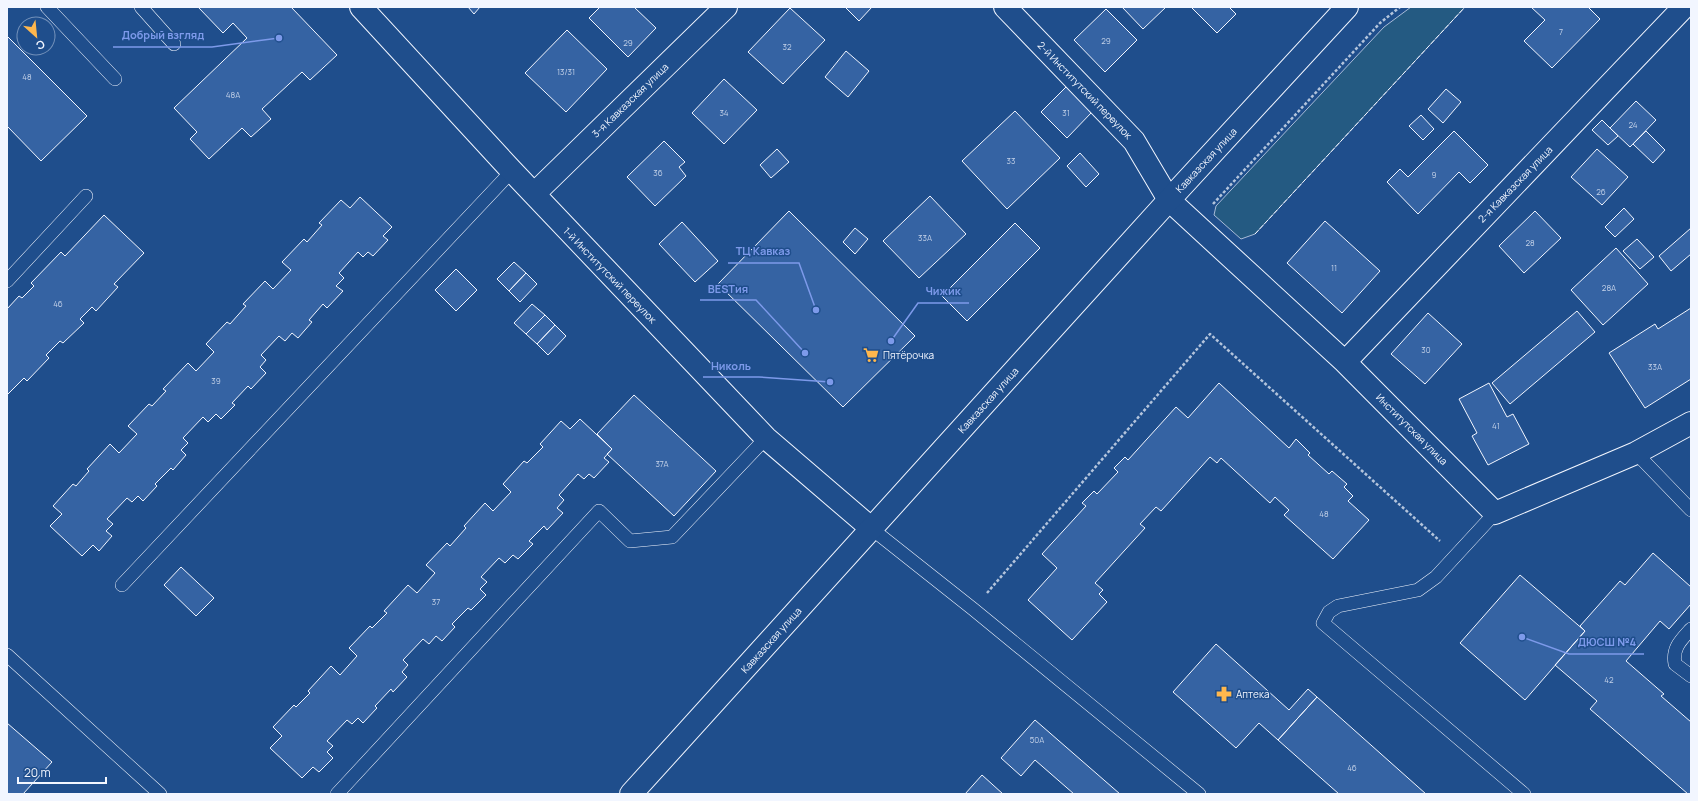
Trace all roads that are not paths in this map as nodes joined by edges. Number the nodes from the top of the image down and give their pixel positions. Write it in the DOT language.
graph roads {
  1 [pos="47,7"];
  2 [pos="141,7"];
  3 [pos="361,7"];
  4 [pos="726,7"];
  5 [pos="1005,7"];
  6 [pos="1347,7"];
  7 [pos="1684,7"];
  8 [pos="174,44"];
  9 [pos="115,79"];
  10 [pos="512,171"];
  11 [pos="534,194"];
  12 [pos="86,196"];
  13 [pos="1169,200"];
  14 [pos="7,281"];
  15 [pos="1345,362"];
  16 [pos="1691,423"];
  17 [pos="766,438"];
  18 [pos="1636,453"];
  19 [pos="1691,510"];
  20 [pos="1495,513"];
  21 [pos="872,529"];
  22 [pos="122,585"];
  23 [pos="1691,629"];
  24 [pos="7,656"];
  25 [pos="1691,676"];
  26 [pos="152,792"];
  27 [pos="337,794"];
  28 [pos="631,794"];
  29 [pos="1199,794"];
  30 [pos="1524,794"];
  1 -- 9 [label="lane"];
  2 -- 8 [label="lane"];
  3 -- 10 [label="street, 1-й Институтский переулок"];
  4 -- 11 [label="street, 3-я Кавказская улица"];
  5 -- 13 [label="street, 2-й Институтский переулок"];
  6 -- 13 [label="street, Кавказская улица"];
  7 -- 15 [label="street, 2-я Кавказская улица"];
  10 -- 11 [label="street, 1-й Институтский переулок"];
  10 -- 22 [label="lane"];
  11 -- 17 [label="street, 1-й Институтский переулок"];
  12 -- 14 [label="lane"];
  13 -- 15 [label="street, Институтская улица"];
  13 -- 21 [label="street, Кавказская улица"];
  15 -- 20 [label="street, Институтская улица"];
  16 -- 18 [label="street"];
  17 -- 21 [label="street, 1-й Институтский переулок"];
  17 -- 27 [label="lane"];
  18 -- 19 [label="lane"];
  18 -- 20 [label="street"];
  20 -- 30 [label="lane"];
  21 -- 28 [label="street, Кавказская улица"];
  21 -- 29 [label="lane"];
  23 -- 25 [label="lane"];
  24 -- 26 [label="lane"];
}
